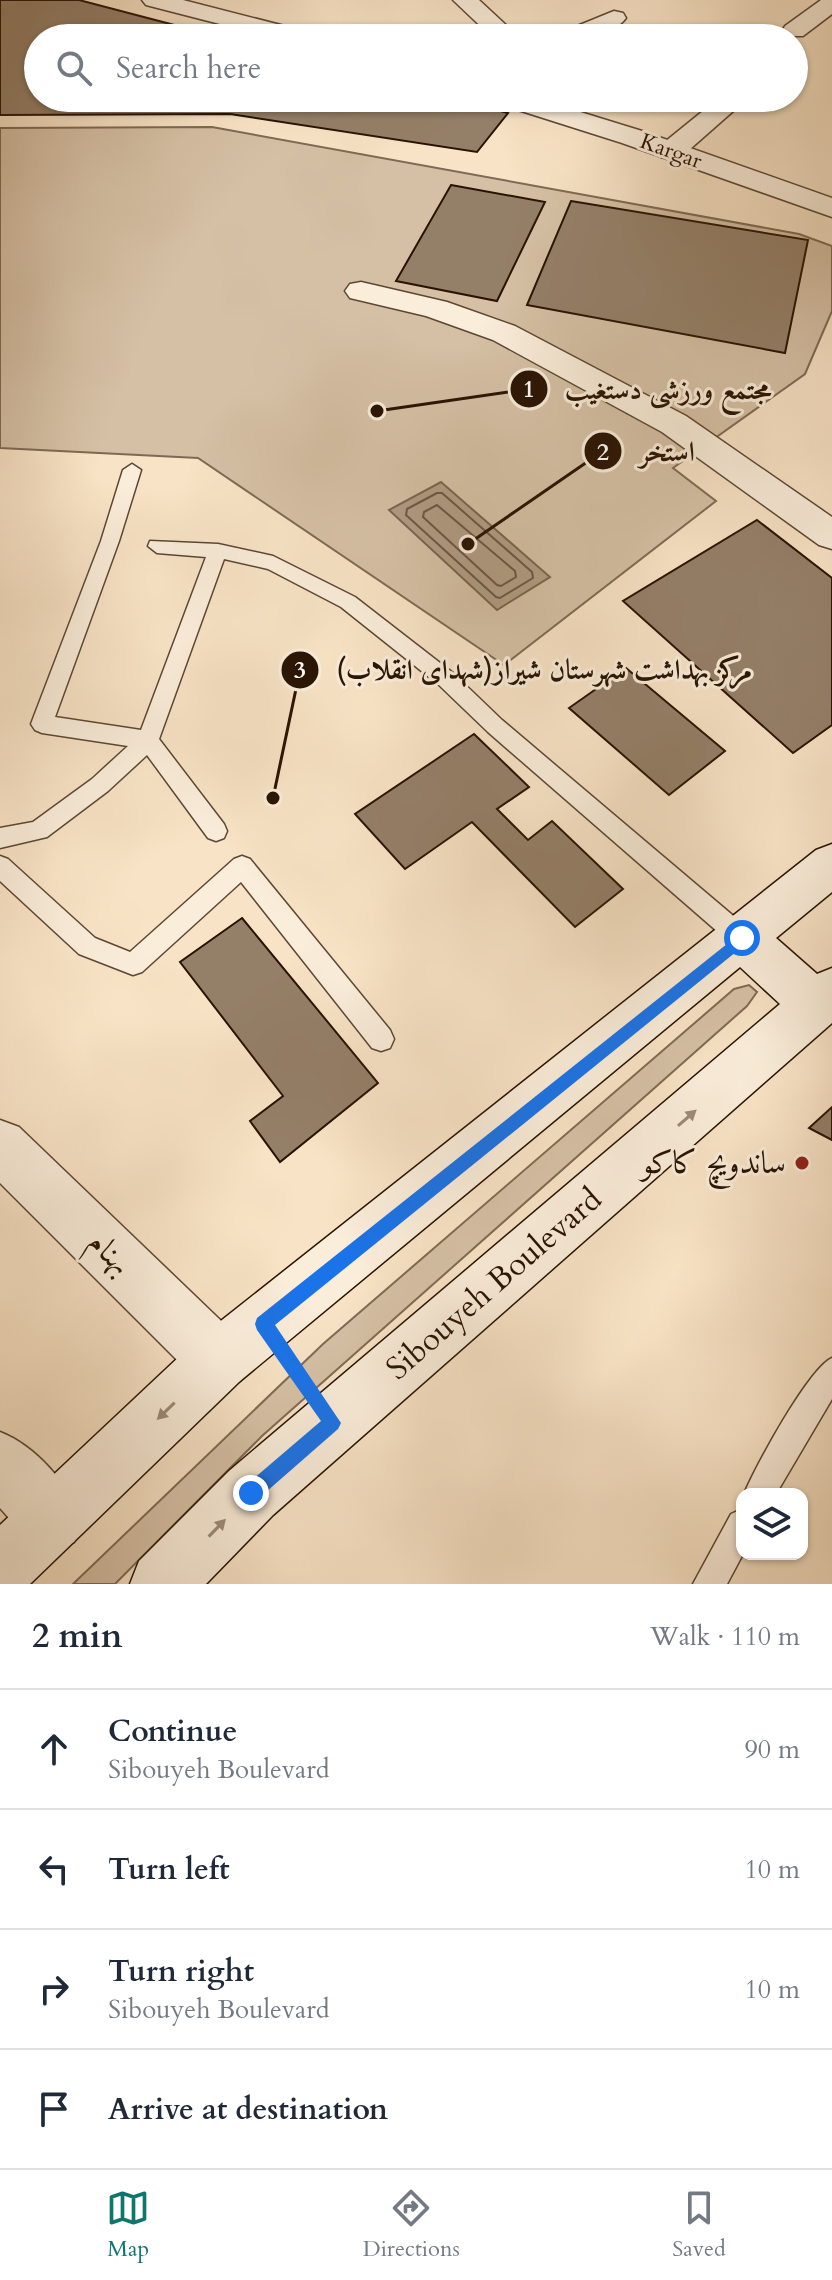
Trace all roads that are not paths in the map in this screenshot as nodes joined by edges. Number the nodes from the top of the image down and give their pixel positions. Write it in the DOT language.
graph roads {
  1 [pos="154,0"];
  2 [pos="465,0"];
  3 [pos="790,0"];
  4 [pos="825,8"];
  5 [pos="614,18"];
  6 [pos="248,24"];
  7 [pos="492,24"];
  8 [pos="600,24"];
  9 [pos="808,27"];
  10 [pos="555,112"];
  11 [pos="718,112"];
  12 [pos="671,151"];
  13 [pos="832,208"];
  14 [pos="361,291"];
  15 [pos="132,470"];
  16 [pos="832,536"];
  17 [pos="157,546"];
  18 [pos="218,551"];
  19 [pos="148,740"];
  20 [pos="216,831"];
  21 [pos="0,838"];
  22 [pos="832,864"];
  23 [pos="0,866"];
  24 [pos="742,938"];
  25 [pos="824,998"];
  26 [pos="381,1039"];
  27 [pos="0,1146"];
  28 [pos="219,1360"];
  29 [pos="832,1373"];
  30 [pos="0,1462"];
  31 [pos="762,1488"];
  32 [pos="52,1520"];
  33 [pos="736,1536"];
  34 [pos="0,1569"];
  35 [pos="162,1584"];
  36 [pos="709,1584"];
  1 -- 6 [label="street"];
  2 -- 7 [label="street"];
  3 -- 4 [label="street"];
  4 -- 9 [label="street"];
  5 -- 8 [label="street"];
  10 -- 12 [label="street, Kargar"];
  11 -- 12 [label="street"];
  12 -- 13 [label="street, Kargar"];
  14 -- 16 [label="street"];
  15 -- 19 [label="lane"];
  17 -- 18 [label="lane"];
  18 -- 19 [label="lane"];
  18 -- 24 [label="lane"];
  19 -- 20 [label="lane"];
  19 -- 21 [label="lane"];
  22 -- 24 [label="street"];
  23 -- 26 [label="lane"];
  24 -- 25 [label="street"];
  24 -- 28 [label="street"];
  35 -- 25 [label="street, Sibouyeh Boulevard, one-way"];
  27 -- 28 [label="street, بهنام"];
  28 -- 32 [label="street, one-way"];
  29 -- 31 [label="lane"];
  30 -- 32 [label="street"];
  32 -- 34 [label="street"];
  33 -- 36 [label="lane"];
}
